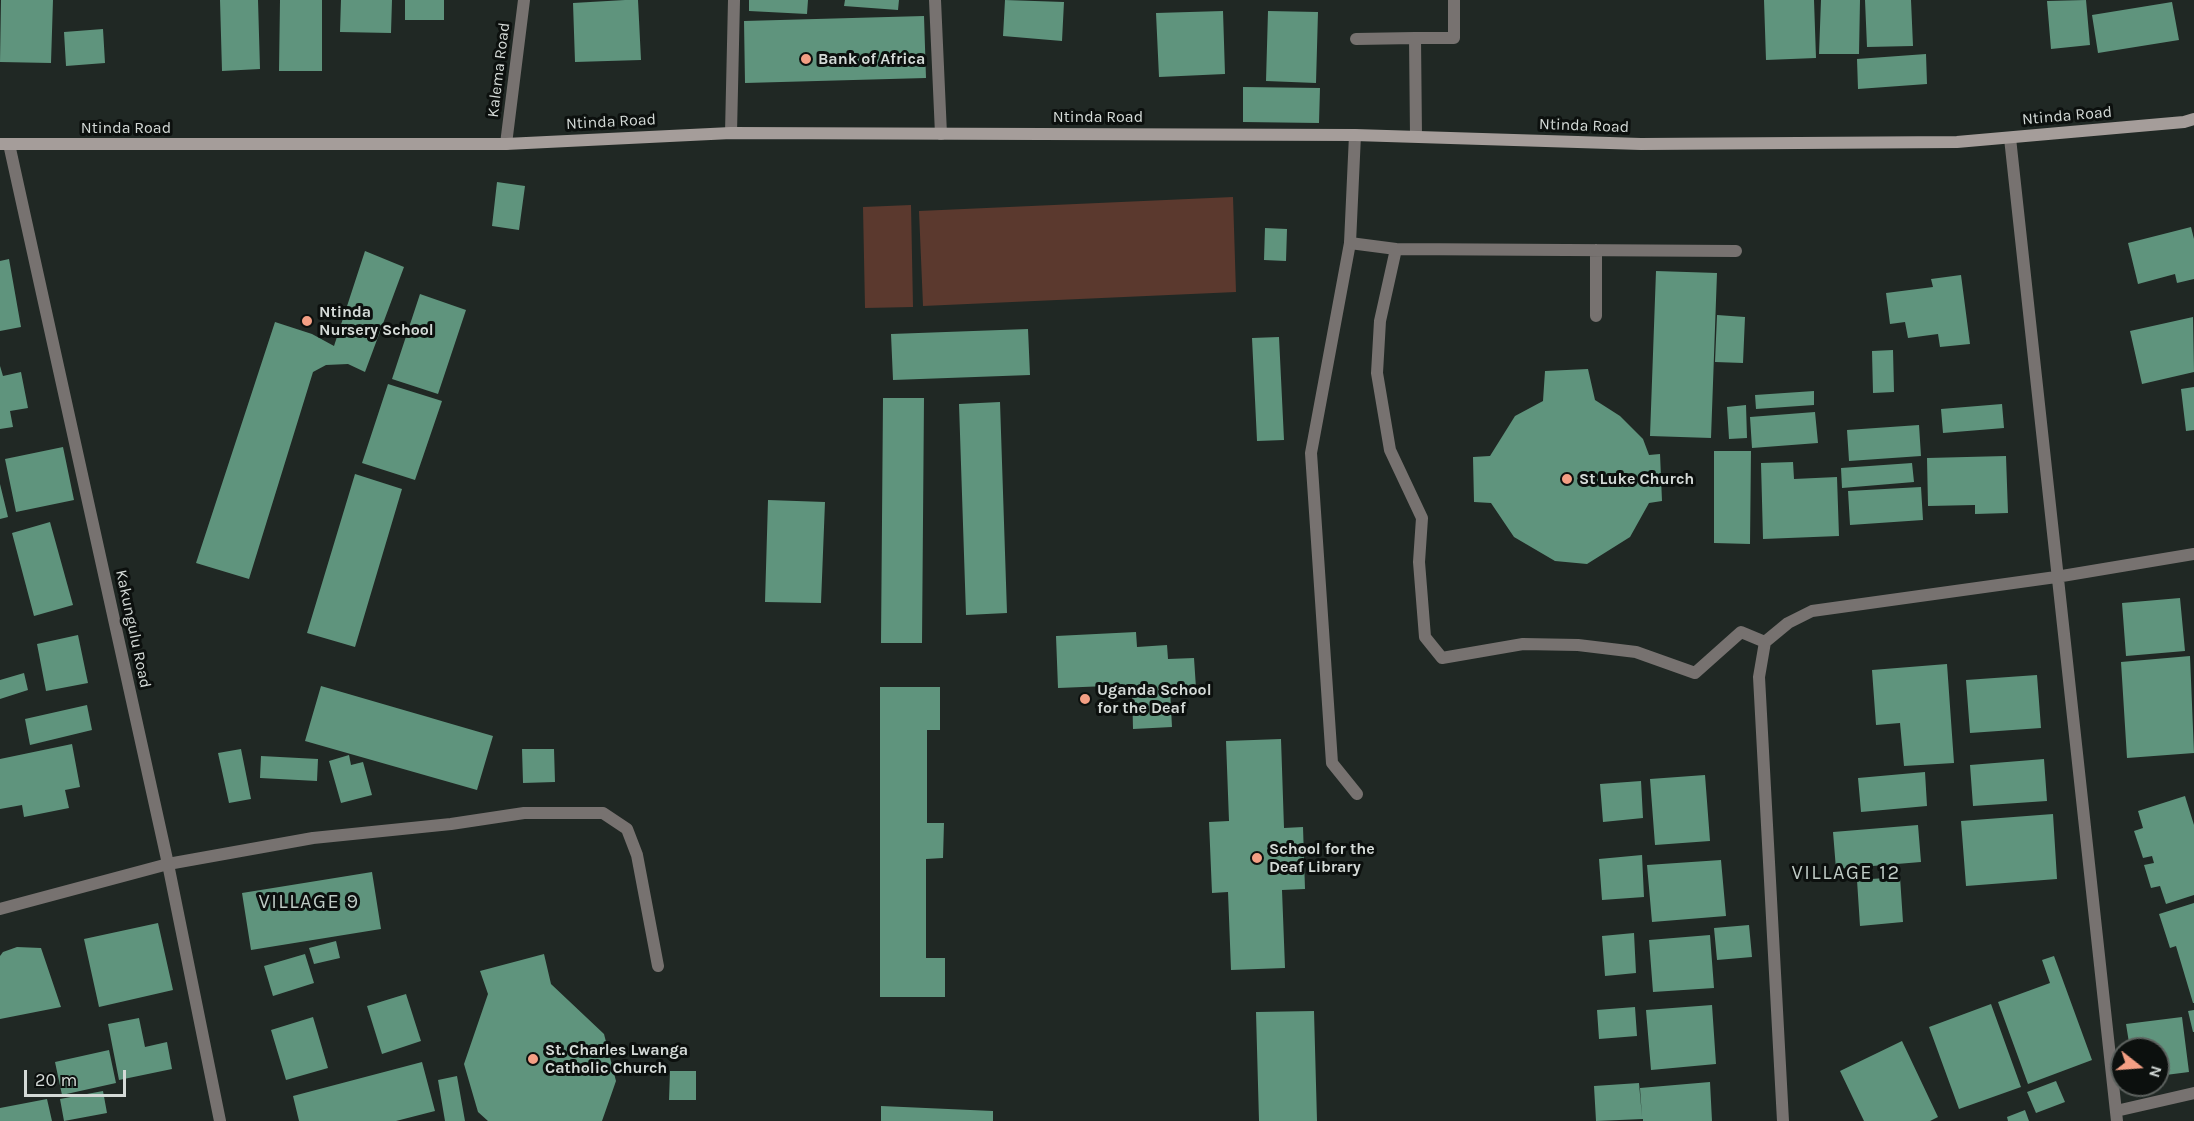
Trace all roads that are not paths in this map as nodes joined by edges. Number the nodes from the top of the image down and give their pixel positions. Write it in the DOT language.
graph roads {
  1 [pos="524,0"];
  2 [pos="734,0"];
  3 [pos="935,0"];
  4 [pos="1454,0"];
  5 [pos="1415,38"];
  6 [pos="1356,39"];
  7 [pos="2194,119"];
  8 [pos="731,133"];
  9 [pos="941,134"];
  10 [pos="1355,135"];
  11 [pos="1416,136"];
  12 [pos="2010,138"];
  13 [pos="4,144"];
  14 [pos="506,144"];
  15 [pos="1350,243"];
  16 [pos="1396,249"];
  17 [pos="1596,250"];
  18 [pos="1736,251"];
  19 [pos="1596,316"];
  20 [pos="2194,554"];
  21 [pos="2056,577"];
  22 [pos="1765,642"];
  23 [pos="1357,794"];
  24 [pos="168,864"];
  25 [pos="0,909"];
  26 [pos="658,966"];
  27 [pos="2194,1093"];
  28 [pos="2116,1116"];
  29 [pos="220,1121"];
  30 [pos="1783,1121"];
  1 -- 14 [label="street, Kalema Road"];
  2 -- 8 [label="street"];
  3 -- 9 [label="street"];
  4 -- 5 [label="street"];
  5 -- 6 [label="street"];
  5 -- 11 [label="street"];
  7 -- 12 [label="main road, Ntinda Road"];
  8 -- 9 [label="main road, Ntinda Road"];
  8 -- 14 [label="main road, Ntinda Road"];
  9 -- 10 [label="main road, Ntinda Road"];
  10 -- 11 [label="main road, Ntinda Road"];
  10 -- 15 [label="street"];
  11 -- 12 [label="main road, Ntinda Road"];
  12 -- 21 [label="street"];
  13 -- 14 [label="main road, Ntinda Road"];
  13 -- 24 [label="street, Kakungulu Road"];
  15 -- 16 [label="street"];
  15 -- 23 [label="street"];
  16 -- 17 [label="street"];
  16 -- 22 [label="street"];
  17 -- 18 [label="street"];
  17 -- 19 [label="street"];
  20 -- 21 [label="street"];
  21 -- 22 [label="street"];
  21 -- 28 [label="street"];
  22 -- 30 [label="street"];
  24 -- 25 [label="street"];
  24 -- 26 [label="street"];
  24 -- 29 [label="street, Kakungulu Road"];
  27 -- 28 [label="street"];
}
